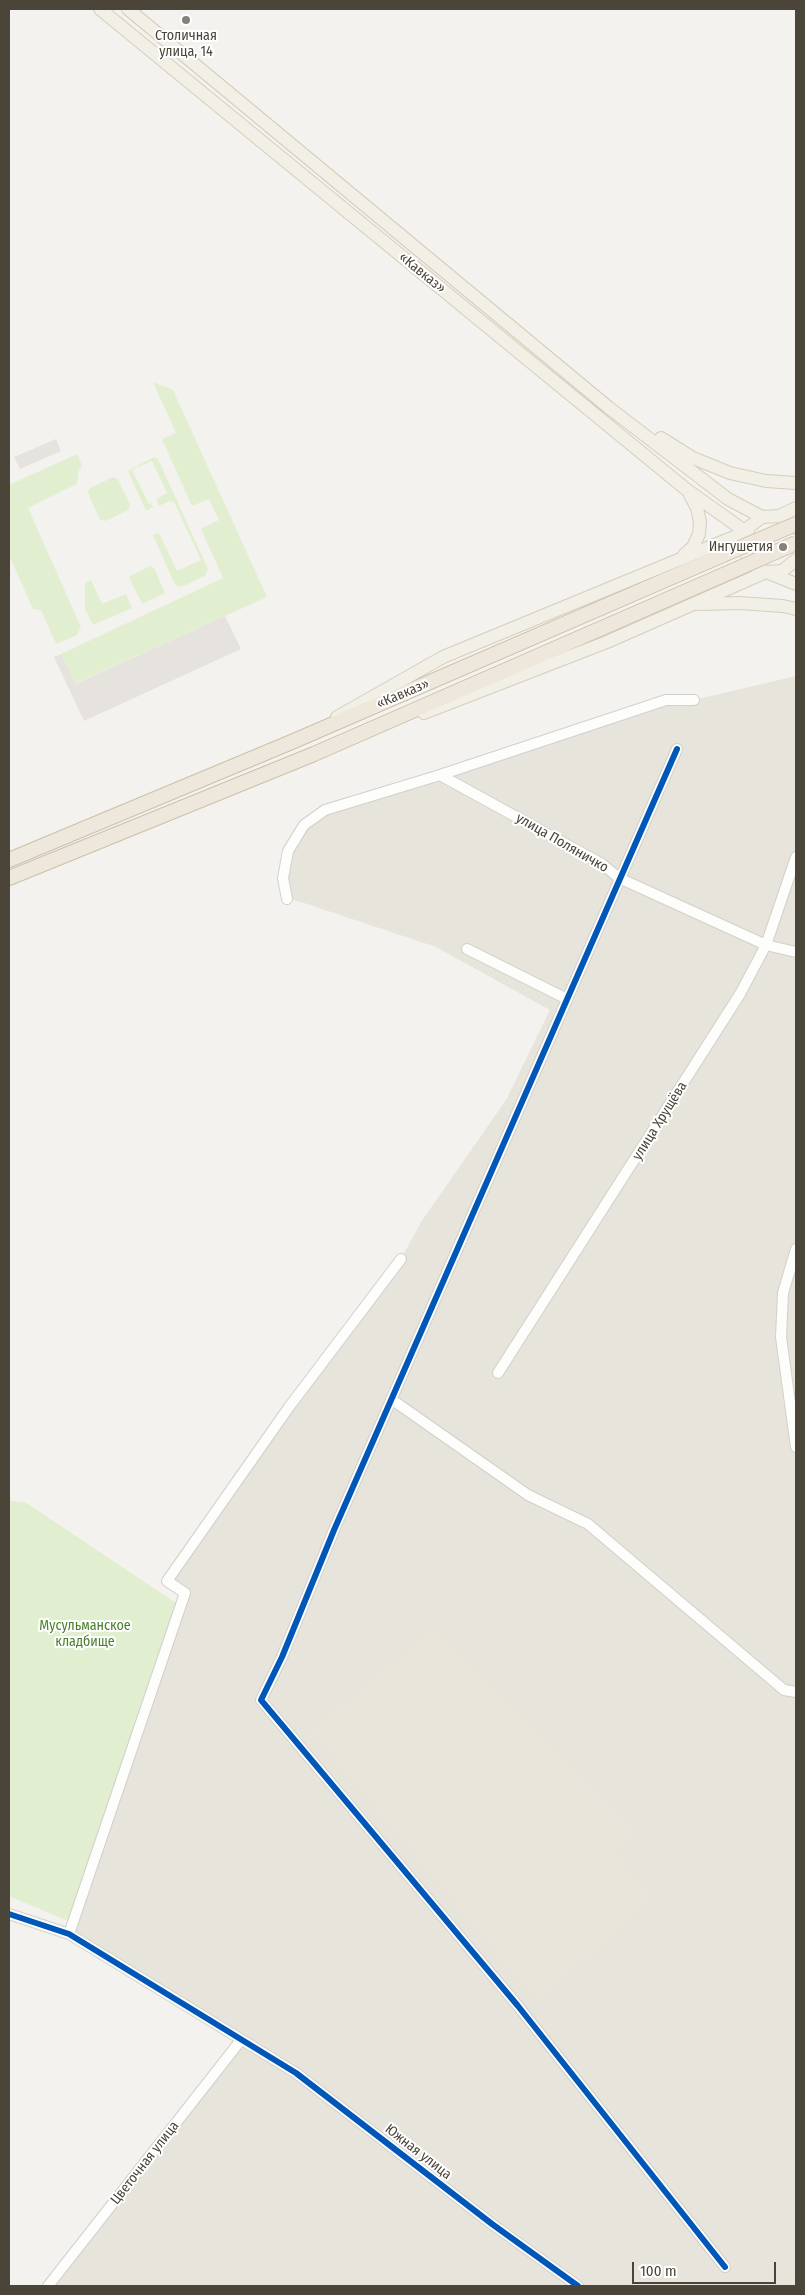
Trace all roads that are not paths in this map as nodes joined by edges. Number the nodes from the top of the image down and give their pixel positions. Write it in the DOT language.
graph roads {
  1 [pos="100,9"];
  2 [pos="128,9"];
  3 [pos="608,407"];
  4 [pos="796,483"];
  5 [pos="687,490"];
  6 [pos="796,508"];
  7 [pos="779,516"];
  8 [pos="762,517"];
  9 [pos="796,524"];
  10 [pos="796,528"];
  11 [pos="746,532"];
  12 [pos="796,543"];
  13 [pos="677,560"];
  14 [pos="796,560"];
  15 [pos="766,572"];
  16 [pos="796,584"];
  17 [pos="691,604"];
  18 [pos="796,610"];
  19 [pos="694,700"];
  20 [pos="294,741"];
  21 [pos="677,749"];
  22 [pos="314,754"];
  23 [pos="440,775"];
  24 [pos="796,857"];
  25 [pos="9,860"];
  26 [pos="9,878"];
  27 [pos="619,878"];
  28 [pos="287,899"];
  29 [pos="766,946"];
  30 [pos="467,949"];
  31 [pos="796,952"];
  32 [pos="566,998"];
  33 [pos="796,1249"];
  34 [pos="401,1259"];
  35 [pos="498,1373"];
  36 [pos="391,1399"];
  37 [pos="796,1447"];
  38 [pos="796,1692"];
  39 [pos="9,1914"];
  40 [pos="69,1934"];
  41 [pos="241,2040"];
  42 [pos="725,2267"];
  43 [pos="48,2286"];
  44 [pos="578,2286"];
  1 -- 5 [label="main road, «Кавказ»"];
  2 -- 3 [label="main road, «Кавказ»"];
  3 -- 4 [label="main road"];
  3 -- 8 [label="main road, «Кавказ»"];
  5 -- 11 [label="main road, «Кавказ»"];
  5 -- 13 [label="main road"];
  6 -- 7 [label="main road"];
  7 -- 8 [label="main road"];
  7 -- 10 [label="main road"];
  8 -- 11 [label="main road"];
  9 -- 20 [label="highway, «Кавказ», bridge"];
  11 -- 13 [label="main road"];
  11 -- 15 [label="main road"];
  12 -- 22 [label="highway, «Кавказ», bridge"];
  13 -- 20 [label="main road"];
  14 -- 15 [label="main road"];
  15 -- 16 [label="main road"];
  15 -- 17 [label="main road"];
  17 -- 18 [label="main road"];
  17 -- 22 [label="main road"];
  19 -- 23 [label="street"];
  20 -- 25 [label="highway, «Кавказ»"];
  21 -- 27 [label="street"];
  22 -- 26 [label="highway, «Кавказ»"];
  23 -- 27 [label="street, улица Поляничко"];
  23 -- 28 [label="street"];
  24 -- 29 [label="street, улица Хрущёва"];
  27 -- 29 [label="street, улица Поляничко"];
  27 -- 32 [label="street"];
  29 -- 31 [label="street, улица Поляничко"];
  29 -- 35 [label="street, улица Хрущёва"];
  30 -- 32 [label="street"];
  32 -- 36 [label="street"];
  33 -- 37 [label="street"];
  34 -- 40 [label="street"];
  36 -- 38 [label="street"];
  36 -- 42 [label="street"];
  39 -- 40 [label="street, Южная улица"];
  40 -- 41 [label="street, Южная улица"];
  41 -- 43 [label="street, Цветочная улица"];
  41 -- 44 [label="street, Южная улица"];
}
